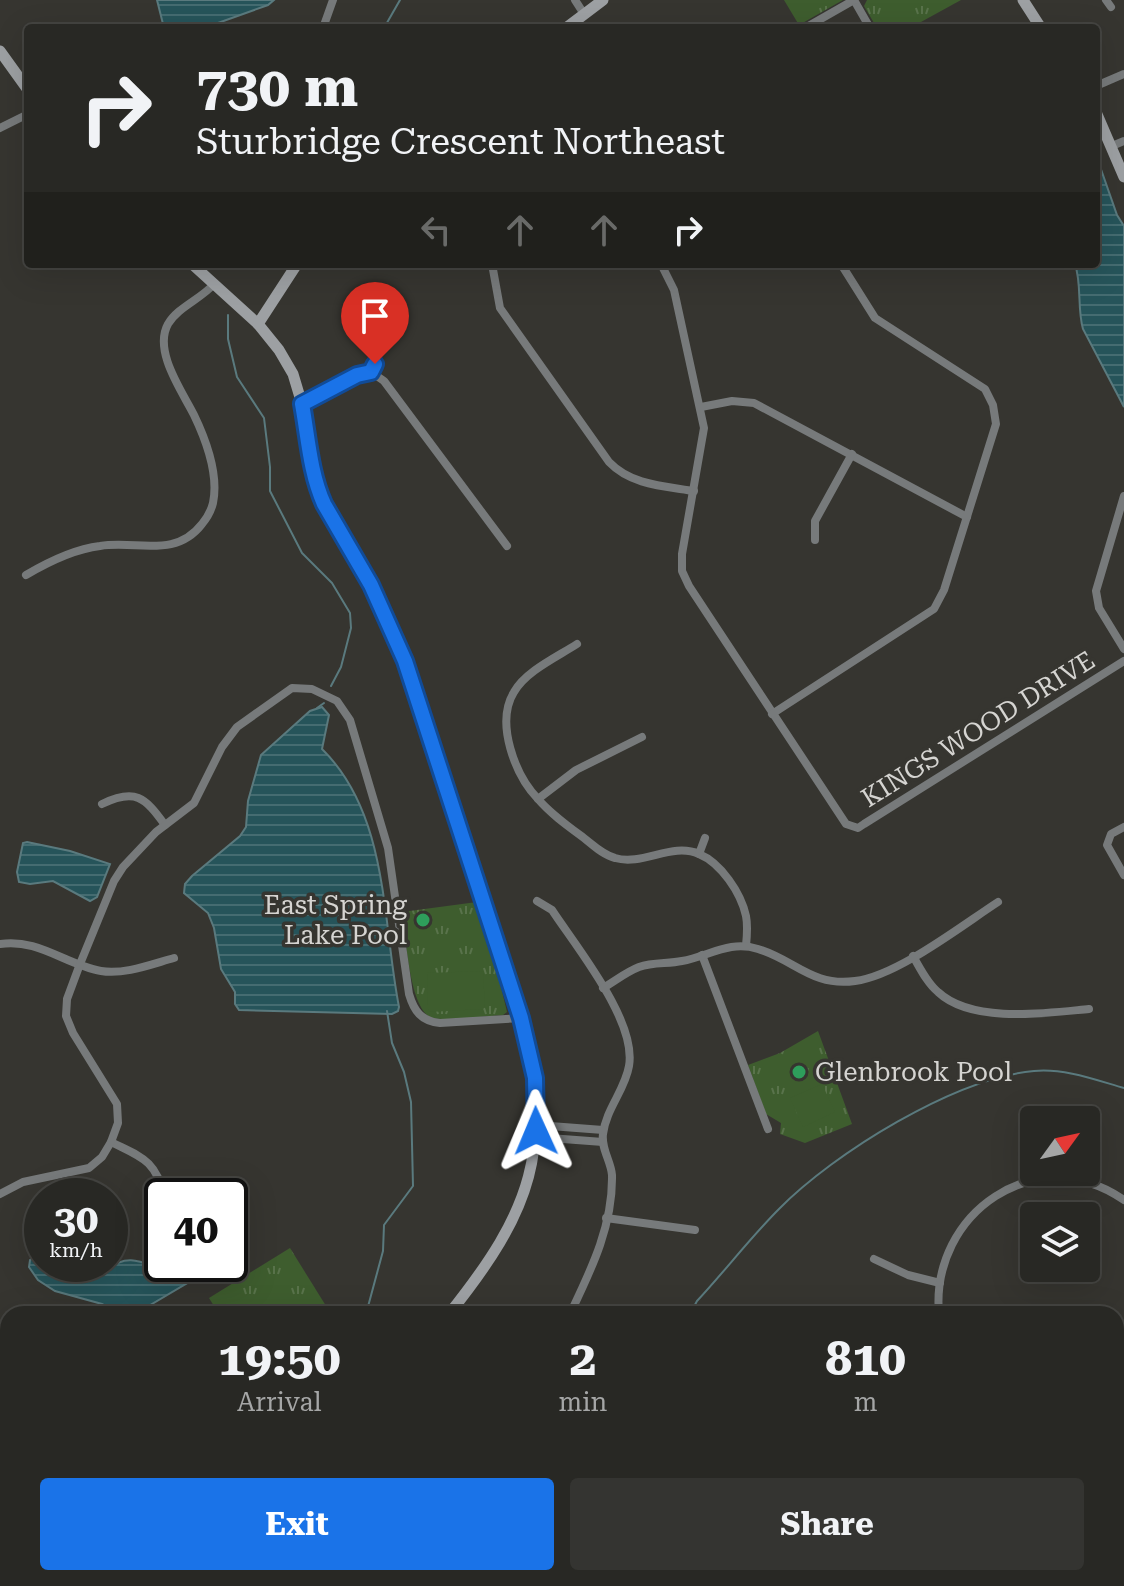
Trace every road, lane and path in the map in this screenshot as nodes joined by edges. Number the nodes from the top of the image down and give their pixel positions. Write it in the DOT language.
graph roads {
  1 [pos="333,0"];
  2 [pos="575,0"];
  3 [pos="603,0"];
  4 [pos="854,0"];
  5 [pos="1023,0"];
  6 [pos="584,14"];
  7 [pos="324,24"];
  8 [pos="571,24"];
  9 [pos="812,24"];
  10 [pos="868,24"];
  11 [pos="1038,24"];
  12 [pos="0,51"];
  13 [pos="1124,74"];
  14 [pos="24,84"];
  15 [pos="1100,84"];
  16 [pos="24,116"];
  17 [pos="1100,120"];
  18 [pos="0,128"];
  19 [pos="1124,141"];
  20 [pos="1112,146"];
  21 [pos="1124,177"];
  22 [pos="196,268"];
  23 [pos="294,268"];
  24 [pos="493,268"];
  25 [pos="663,268"];
  26 [pos="843,268"];
  27 [pos="214,284"];
  28 [pos="258,324"];
  29 [pos="302,404"];
  30 [pos="701,407"];
  31 [pos="852,454"];
  32 [pos="694,491"];
  33 [pos="1124,496"];
  34 [pos="967,517"];
  35 [pos="815,540"];
  36 [pos="507,546"];
  37 [pos="26,575"];
  38 [pos="577,644"];
  39 [pos="1124,649"];
  40 [pos="1124,661"];
  41 [pos="772,714"];
  42 [pos="642,737"];
  43 [pos="538,799"];
  44 [pos="102,804"];
  45 [pos="165,825"];
  46 [pos="851,827"];
  47 [pos="1124,827"];
  48 [pos="705,838"];
  49 [pos="849,838"];
  50 [pos="699,854"];
  51 [pos="1124,875"];
  52 [pos="537,901"];
  53 [pos="998,902"];
  54 [pos="0,944"];
  55 [pos="746,946"];
  56 [pos="702,955"];
  57 [pos="913,956"];
  58 [pos="174,958"];
  59 [pos="80,964"];
  60 [pos="603,988"];
  61 [pos="1089,1009"];
  62 [pos="521,1018"];
  63 [pos="768,1129"];
  64 [pos="603,1130"];
  65 [pos="536,1131"];
  66 [pos="111,1142"];
  67 [pos="603,1142"];
  68 [pos="160,1178"];
  69 [pos="0,1194"];
  70 [pos="1124,1200"];
  71 [pos="606,1218"];
  72 [pos="695,1230"];
  73 [pos="874,1259"];
  74 [pos="940,1283"];
  75 [pos="455,1306"];
  76 [pos="574,1306"];
  77 [pos="939,1306"];
  1 -- 7 [label="street"];
  2 -- 6 [label="street"];
  3 -- 6 [label="street"];
  4 -- 9 [label="street"];
  4 -- 10 [label="street"];
  5 -- 11 [label="street"];
  6 -- 8 [label="street"];
  12 -- 14 [label="street"];
  13 -- 15 [label="street"];
  16 -- 18 [label="street"];
  17 -- 20 [label="street"];
  19 -- 20 [label="street"];
  20 -- 21 [label="street"];
  22 -- 27 [label="street"];
  23 -- 28 [label="street"];
  24 -- 32 [label="street"];
  25 -- 30 [label="street, KINGS WOOD DRIVE"];
  26 -- 34 [label="street"];
  27 -- 28 [label="street"];
  27 -- 37 [label="street"];
  28 -- 29 [label="street"];
  29 -- 36 [label="street"];
  29 -- 62 [label="street"];
  30 -- 31 [label="street"];
  30 -- 32 [label="street, KINGS WOOD DRIVE"];
  31 -- 34 [label="street"];
  31 -- 35 [label="street"];
  32 -- 41 [label="street, KINGS WOOD DRIVE"];
  33 -- 39 [label="street"];
  34 -- 41 [label="street"];
  38 -- 43 [label="street"];
  40 -- 46 [label="street, KINGS WOOD DRIVE"];
  41 -- 46 [label="street, KINGS WOOD DRIVE"];
  42 -- 43 [label="street"];
  43 -- 50 [label="street"];
  44 -- 45 [label="street"];
  45 -- 59 [label="street"];
  45 -- 62 [label="street"];
  46 -- 49 [label="street, KINGS WOOD DRIVE"];
  47 -- 51 [label="street"];
  48 -- 50 [label="street"];
  50 -- 55 [label="street"];
  52 -- 60 [label="street"];
  53 -- 57 [label="street"];
  54 -- 59 [label="street"];
  55 -- 56 [label="street"];
  55 -- 57 [label="street"];
  56 -- 60 [label="street"];
  56 -- 63 [label="street"];
  57 -- 61 [label="street"];
  58 -- 59 [label="street"];
  59 -- 66 [label="street"];
  60 -- 64 [label="street"];
  62 -- 65 [label="street"];
  64 -- 65 [label="street"];
  64 -- 67 [label="street"];
  65 -- 67 [label="street"];
  65 -- 75 [label="street"];
  66 -- 68 [label="street"];
  66 -- 69 [label="street"];
  67 -- 71 [label="street"];
  70 -- 74 [label="street"];
  71 -- 72 [label="street"];
  71 -- 76 [label="street"];
  73 -- 74 [label="street"];
  74 -- 77 [label="street"];
}
